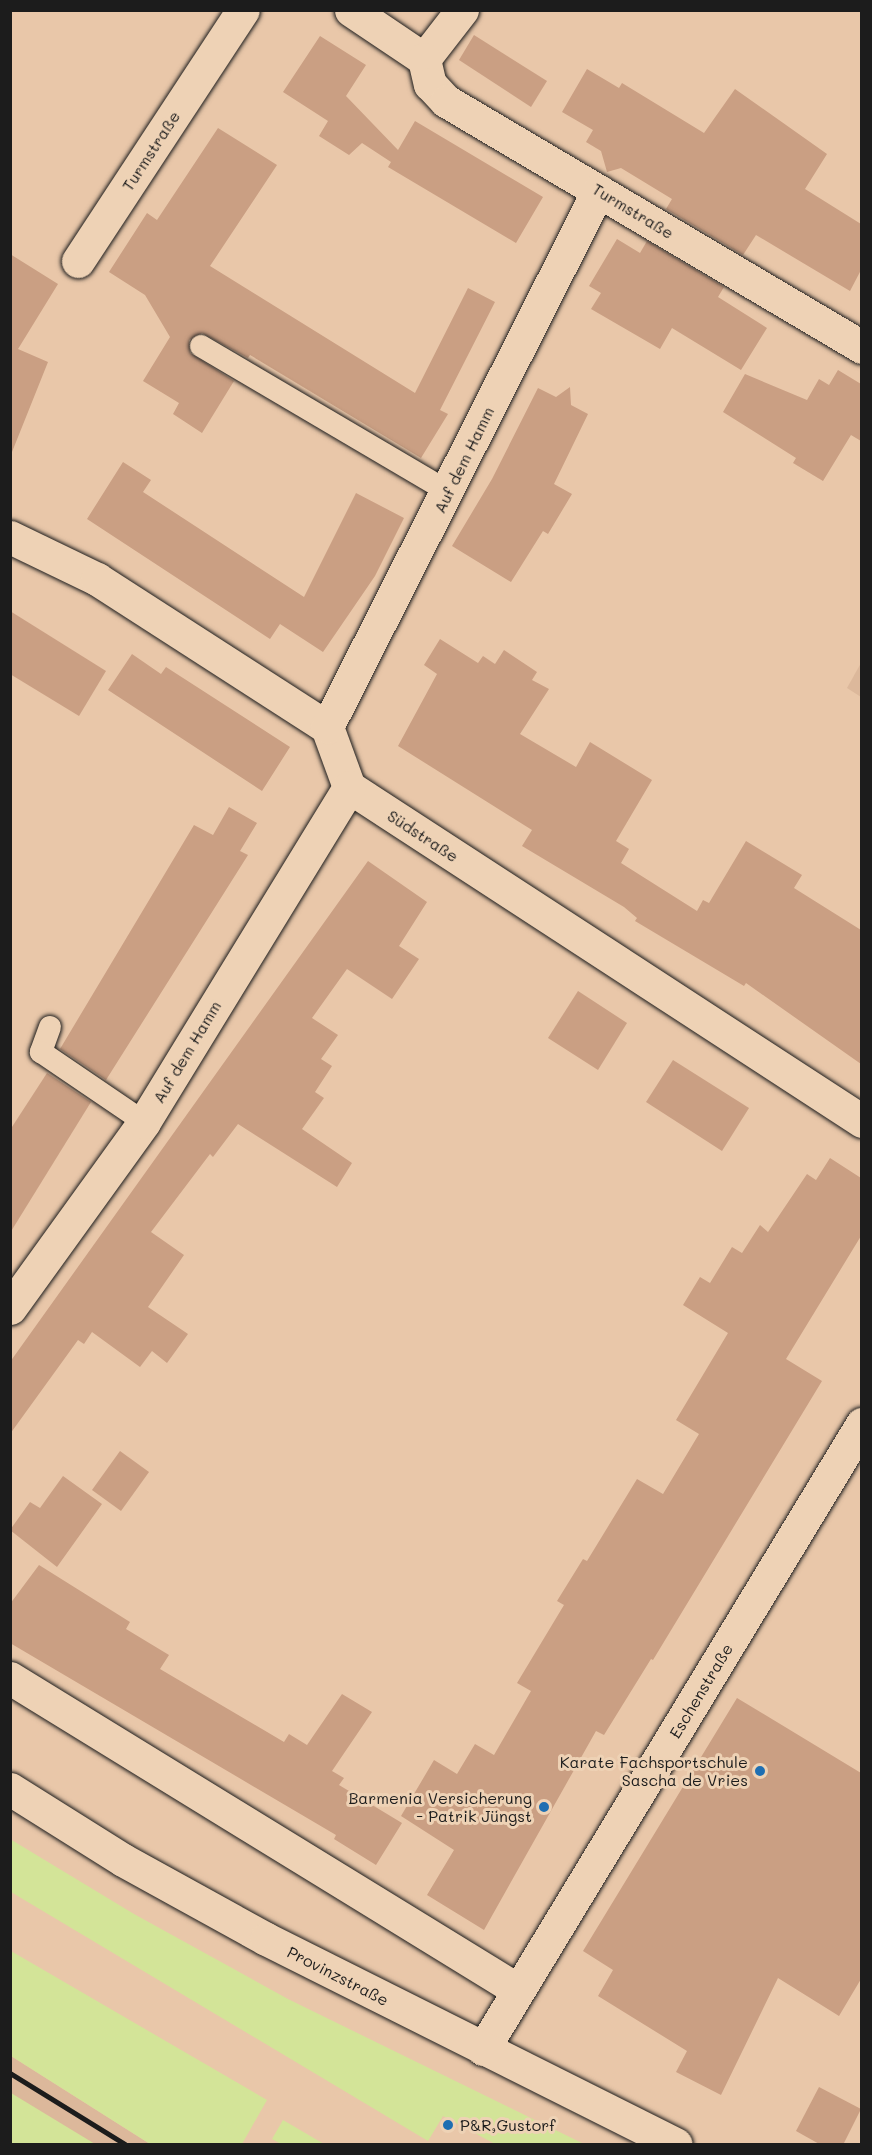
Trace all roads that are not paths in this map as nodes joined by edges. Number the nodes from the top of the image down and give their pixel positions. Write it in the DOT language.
graph roads {
  1 [pos="243,10"];
  2 [pos="351,10"];
  3 [pos="462,10"];
  4 [pos="424,59"];
  5 [pos="598,190"];
  6 [pos="78,261"];
  7 [pos="201,346"];
  8 [pos="861,347"];
  9 [pos="448,492"];
  10 [pos="10,537"];
  11 [pos="327,727"];
  12 [pos="349,787"];
  13 [pos="50,1027"];
  14 [pos="861,1121"];
  15 [pos="144,1122"];
  16 [pos="10,1308"];
  17 [pos="861,1424"];
  18 [pos="10,1678"];
  19 [pos="10,1789"];
  20 [pos="518,1990"];
  21 [pos="483,2049"];
  22 [pos="639,2136"];
  23 [pos="676,2145"];
  1 -- 6 [label="street, Turmstraße"];
  2 -- 4 [label="street"];
  3 -- 4 [label="street"];
  4 -- 5 [label="street, Turmstraße"];
  5 -- 8 [label="street, Turmstraße"];
  5 -- 9 [label="street, Auf dem Hamm"];
  7 -- 9 [label="lane"];
  9 -- 11 [label="street, Auf dem Hamm"];
  10 -- 11 [label="street"];
  11 -- 12 [label="street"];
  12 -- 14 [label="street, Südstraße"];
  12 -- 15 [label="street, Auf dem Hamm"];
  13 -- 15 [label="lane"];
  15 -- 16 [label="street, Auf dem Hamm"];
  17 -- 20 [label="street, Eschenstraße"];
  18 -- 20 [label="street"];
  19 -- 21 [label="street, Provinzstraße"];
  20 -- 21 [label="street, Eschenstraße"];
  21 -- 22 [label="street, Provinzstraße"];
  22 -- 23 [label="street, Provinzstraße"];
}
